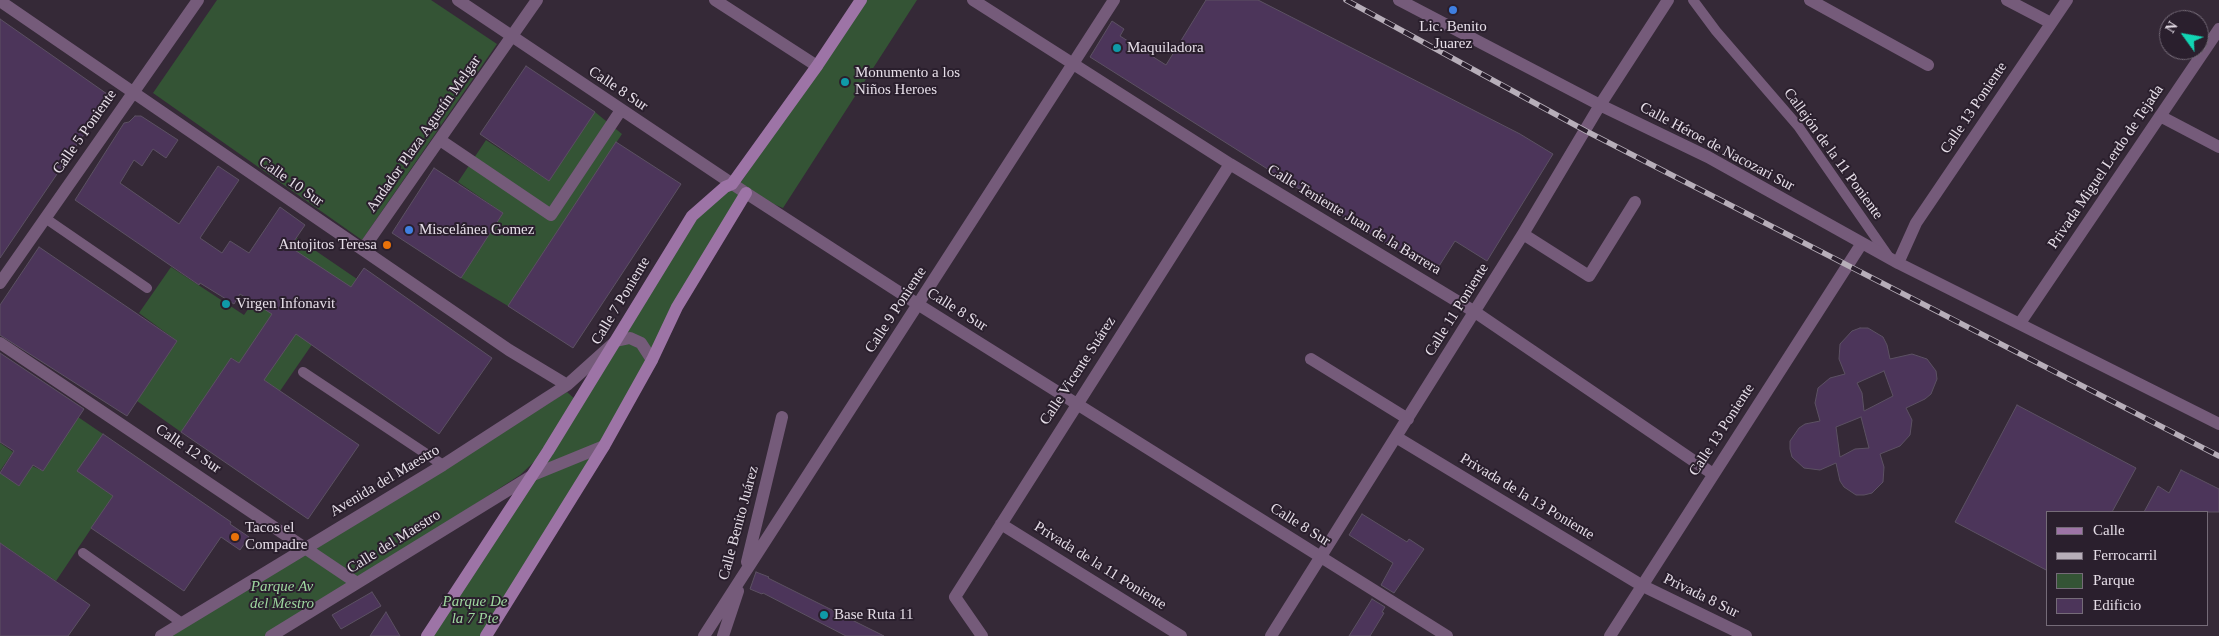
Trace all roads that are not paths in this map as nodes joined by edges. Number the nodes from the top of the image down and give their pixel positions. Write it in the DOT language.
graph roads {
  1 [pos="198,0"];
  2 [pos="458,0"];
  3 [pos="537,0"];
  4 [pos="715,0"];
  5 [pos="861,0"];
  6 [pos="973,0"];
  7 [pos="1114,0"];
  8 [pos="1399,0"];
  9 [pos="1668,0"];
  10 [pos="1693,0"];
  11 [pos="1810,0"];
  12 [pos="2007,0"];
  13 [pos="2067,0"];
  14 [pos="0,1"];
  15 [pos="2051,23"];
  16 [pos="2219,29"];
  17 [pos="512,37"];
  18 [pos="1073,63"];
  19 [pos="1928,65"];
  20 [pos="817,66"];
  21 [pos="133,92"];
  22 [pos="1600,105"];
  23 [pos="621,110"];
  24 [pos="2160,116"];
  25 [pos="440,140"];
  26 [pos="2219,147"];
  27 [pos="1230,164"];
  28 [pos="732,184"];
  29 [pos="746,193"];
  30 [pos="1635,202"];
  31 [pos="45,218"];
  32 [pos="1523,234"];
  33 [pos="1862,244"];
  34 [pos="363,250"];
  35 [pos="1894,261"];
  36 [pos="0,283"];
  37 [pos="147,288"];
  38 [pos="919,305"];
  39 [pos="1475,312"];
  40 [pos="2020,323"];
  41 [pos="616,341"];
  42 [pos="0,343"];
  43 [pos="1310,359"];
  44 [pos="652,360"];
  45 [pos="303,372"];
  46 [pos="567,385"];
  47 [pos="1076,404"];
  48 [pos="782,417"];
  49 [pos="1408,419"];
  50 [pos="2219,424"];
  51 [pos="1396,438"];
  52 [pos="604,446"];
  53 [pos="443,465"];
  54 [pos="1712,474"];
  55 [pos="533,475"];
  56 [pos="1001,524"];
  57 [pos="304,548"];
  58 [pos="83,553"];
  59 [pos="1320,557"];
  60 [pos="744,572"];
  61 [pos="357,583"];
  62 [pos="1642,585"];
  63 [pos="182,623"];
  64 [pos="161,636"];
  65 [pos="271,636"];
  66 [pos="427,636"];
  67 [pos="486,636"];
  68 [pos="704,636"];
  69 [pos="723,636"];
  70 [pos="982,636"];
  71 [pos="1181,636"];
  72 [pos="1271,636"];
  73 [pos="1446,636"];
  74 [pos="1610,636"];
  75 [pos="1746,636"];
  1 -- 21 [label="street, Calle 5 Poniente"];
  2 -- 17 [label="street, Calle 8 Sur"];
  3 -- 17 [label="street, Andador Plaza Agustín Melgar"];
  4 -- 20 [label="street"];
  5 -- 20 [label="main road, Calle 7 Poniente"];
  6 -- 18 [label="street, Calle Teniente Juan de la Barrera"];
  7 -- 18 [label="street, Calle 9 Poniente"];
  8 -- 22 [label="street, Calle Héroe de Nacozari Sur"];
  9 -- 22 [label="street, Calle 11 Poniente"];
  10 -- 35 [label="lane, Callejón de la 11 Poniente"];
  11 -- 19 [label="street"];
  12 -- 15 [label="street"];
  13 -- 15 [label="street, Calle 13 Poniente"];
  14 -- 21 [label="street, Calle 10 Sur"];
  15 -- 35 [label="street, Calle 13 Poniente"];
  16 -- 24 [label="street, Privada Miguel Lerdo de Tejada"];
  17 -- 23 [label="street, Calle 8 Sur"];
  17 -- 25 [label="street, Andador Plaza Agustín Melgar"];
  18 -- 27 [label="street, Calle Teniente Juan de la Barrera"];
  18 -- 38 [label="street, Calle 9 Poniente"];
  20 -- 28 [label="main road, Calle 7 Poniente"];
  21 -- 31 [label="street, Calle 5 Poniente"];
  21 -- 34 [label="street, Calle 10 Sur"];
  22 -- 32 [label="street, Calle 11 Poniente"];
  22 -- 33 [label="street, Calle Héroe de Nacozari Sur"];
  23 -- 25 [label="street"];
  23 -- 28 [label="street, Calle 8 Sur"];
  24 -- 26 [label="street"];
  24 -- 40 [label="street, Privada Miguel Lerdo de Tejada"];
  25 -- 34 [label="street, Andador Plaza Agustín Melgar"];
  27 -- 39 [label="street, Calle Teniente Juan de la Barrera"];
  27 -- 47 [label="street, Calle Vicente Suárez"];
  28 -- 29 [label="street, Calle 8 Sur"];
  28 -- 41 [label="main road, Calle 7 Poniente"];
  29 -- 38 [label="street, Calle 8 Sur"];
  29 -- 44 [label="main road"];
  30 -- 32 [label="street"];
  31 -- 36 [label="street, Calle 5 Poniente"];
  31 -- 37 [label="lane"];
  32 -- 39 [label="street, Calle 11 Poniente"];
  33 -- 35 [label="street, Calle Héroe de Nacozari Sur"];
  33 -- 54 [label="street, Calle 13 Poniente"];
  34 -- 46 [label="street, Calle 10 Sur"];
  35 -- 40 [label="street, Calle Héroe de Nacozari Sur"];
  38 -- 47 [label="street, Calle 8 Sur"];
  38 -- 60 [label="street, Calle 9 Poniente"];
  39 -- 49 [label="street, Calle 11 Poniente"];
  39 -- 54 [label="street, Calle Teniente Juan de la Barrera"];
  40 -- 50 [label="street, Calle Héroe de Nacozari Sur"];
  41 -- 44 [label="street"];
  41 -- 46 [label="street, Avenida del Maestro"];
  41 -- 55 [label="main road, Calle 7 Poniente"];
  42 -- 57 [label="street, Calle 12 Sur"];
  43 -- 49 [label="street"];
  44 -- 52 [label="main road"];
  45 -- 53 [label="lane"];
  46 -- 53 [label="street, Avenida del Maestro"];
  47 -- 56 [label="street, Calle Vicente Suárez"];
  47 -- 59 [label="street, Calle 8 Sur"];
  48 -- 60 [label="street, Calle Benito Juárez"];
  49 -- 51 [label="street, Calle 11 Poniente"];
  51 -- 59 [label="street, Calle 11 Poniente"];
  51 -- 62 [label="street, Privada de la 13 Poniente"];
  52 -- 55 [label="street, Calle del Maestro"];
  52 -- 67 [label="main road"];
  53 -- 57 [label="street, Avenida del Maestro"];
  54 -- 62 [label="street, Calle 13 Poniente"];
  55 -- 61 [label="street, Calle del Maestro"];
  55 -- 66 [label="main road, Calle 7 Poniente"];
  56 -- 70 [label="street, Calle Vicente Suárez"];
  56 -- 71 [label="street, Privada de la 11 Poniente"];
  57 -- 61 [label="street, Calle 12 Sur"];
  57 -- 63 [label="street, Avenida del Maestro"];
  58 -- 63 [label="lane"];
  59 -- 72 [label="street, Calle 11 Poniente"];
  59 -- 73 [label="street, Calle 8 Sur"];
  60 -- 68 [label="street, Calle 9 Poniente"];
  60 -- 69 [label="street, Calle Benito Juárez"];
  61 -- 65 [label="street, Calle del Maestro"];
  62 -- 74 [label="street, Calle 13 Poniente"];
  62 -- 75 [label="street, Privada 8 Sur"];
  63 -- 64 [label="street, Avenida del Maestro"];
}
